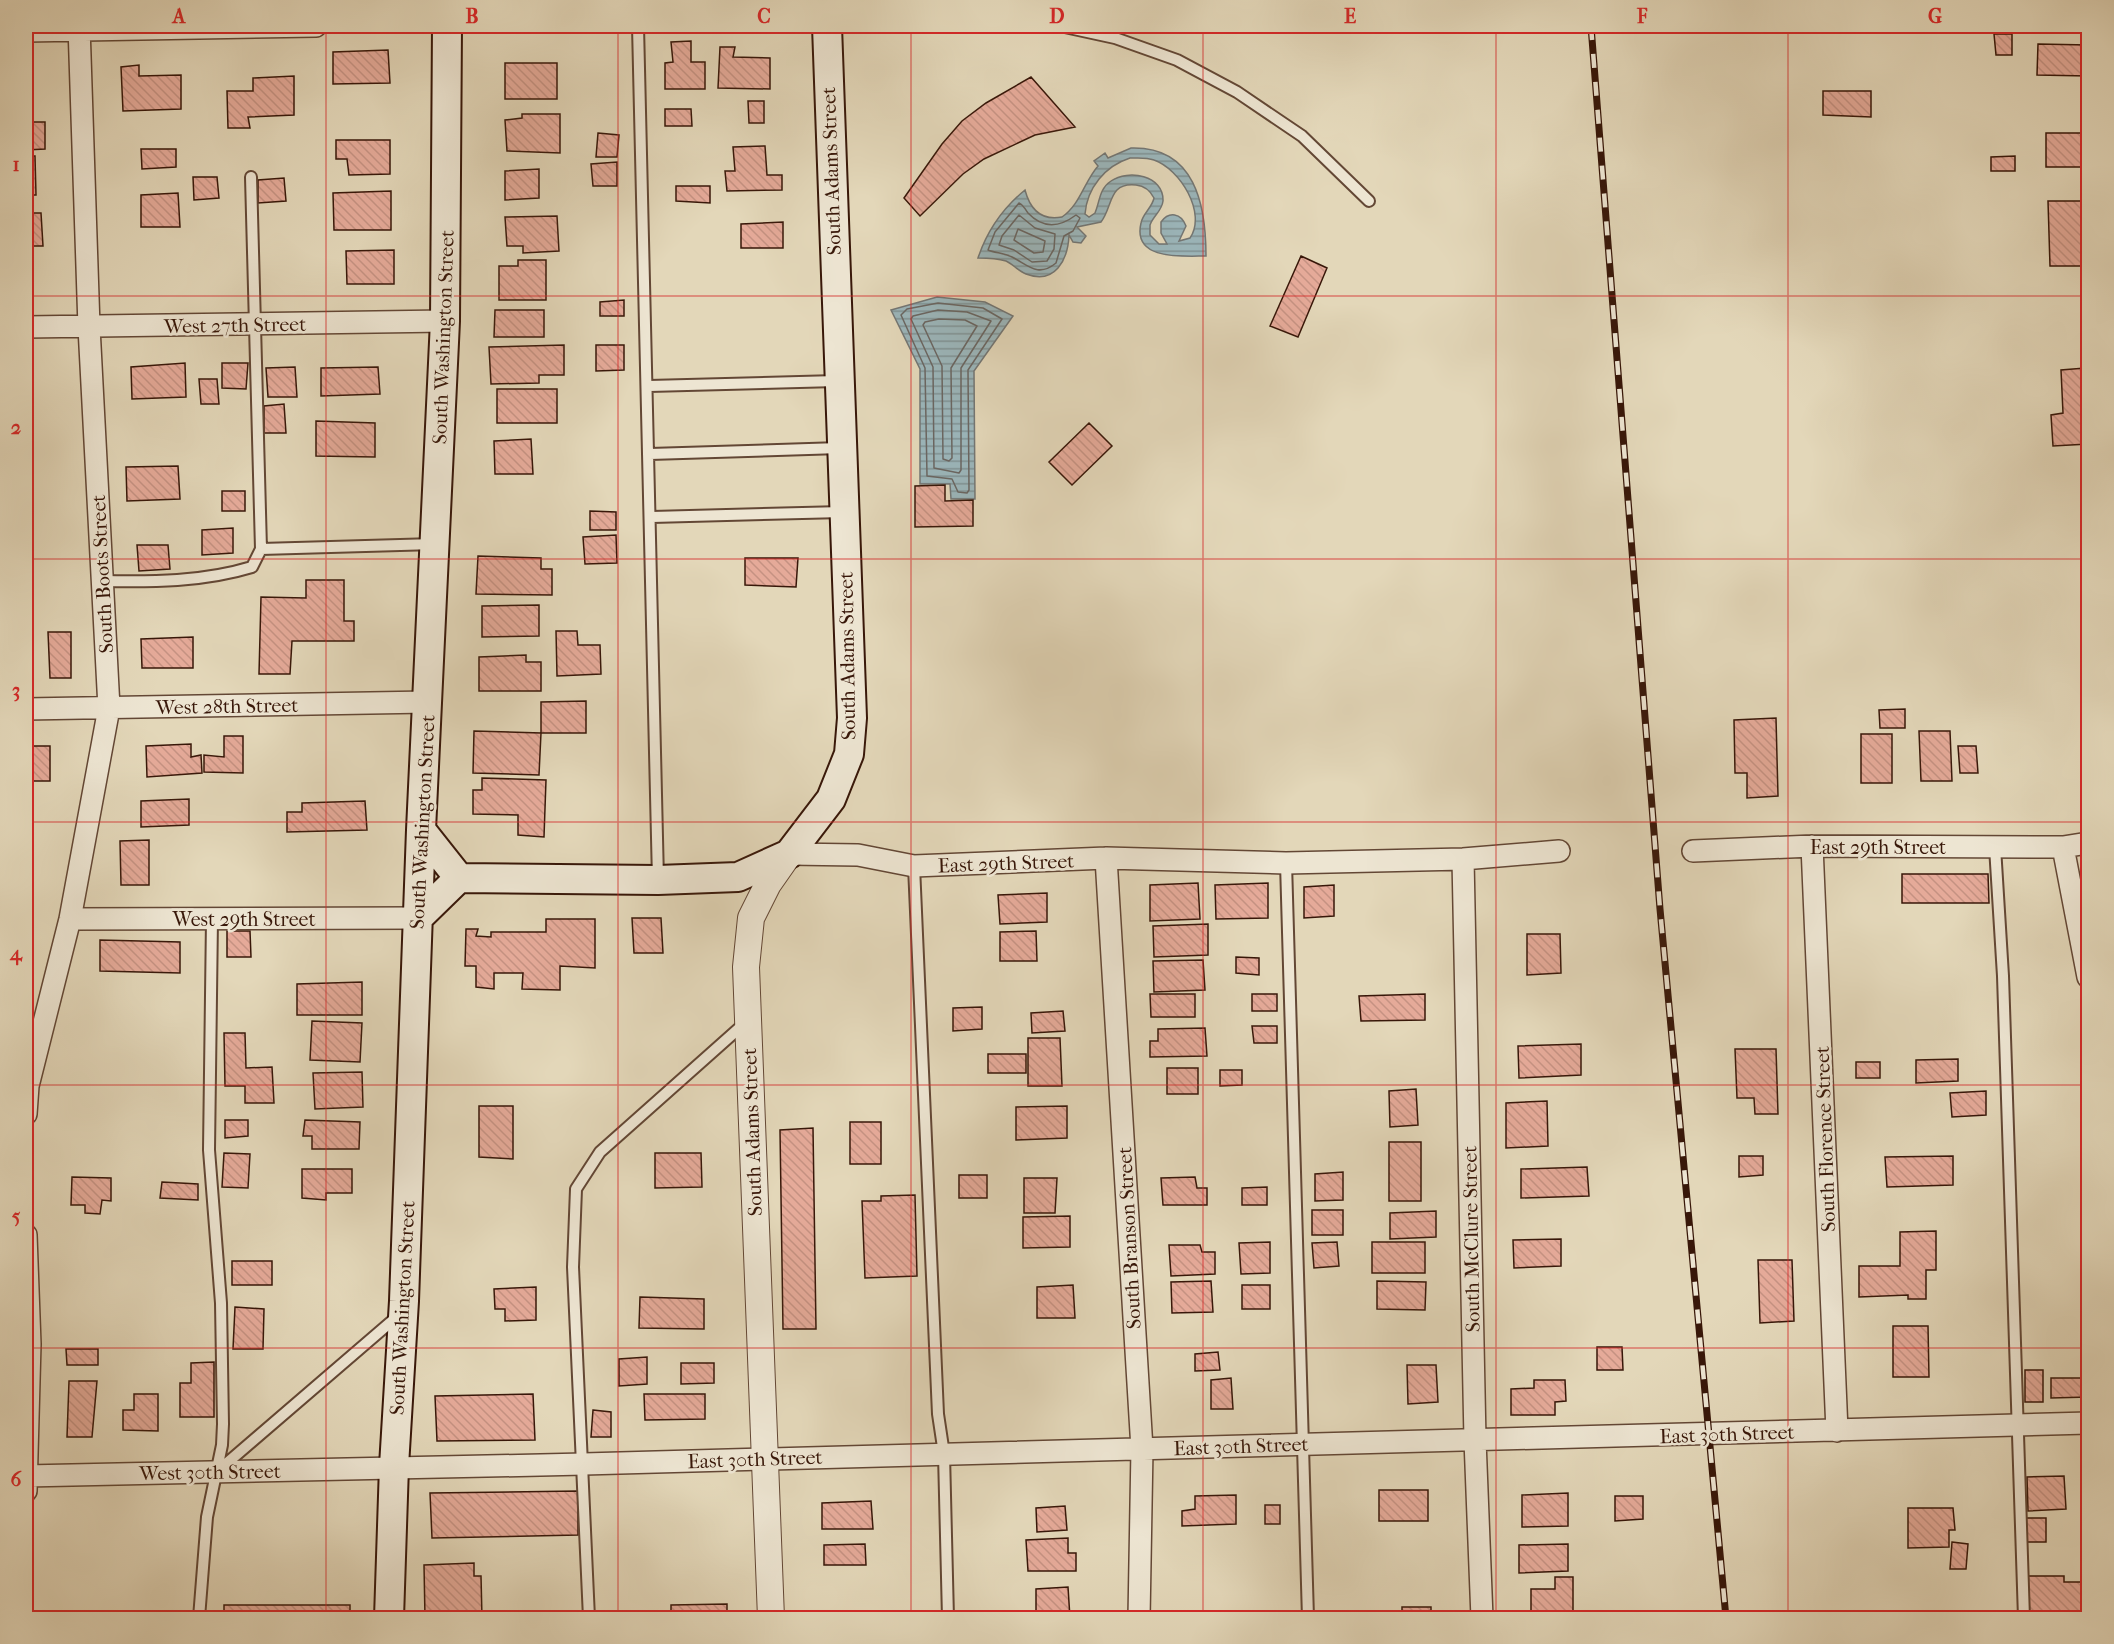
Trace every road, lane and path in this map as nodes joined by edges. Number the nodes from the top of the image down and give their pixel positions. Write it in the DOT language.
graph roads {
  1 [pos="316,26"];
  2 [pos="447,26"];
  3 [pos="639,26"];
  4 [pos="827,26"];
  5 [pos="1060,26"];
  6 [pos="258,27"];
  7 [pos="79,28"];
  8 [pos="26,31"];
  9 [pos="251,177"];
  10 [pos="1369,201"];
  11 [pos="445,321"];
  12 [pos="255,324"];
  13 [pos="26,327"];
  14 [pos="89,327"];
  15 [pos="838,381"];
  16 [pos="649,386"];
  17 [pos="840,448"];
  18 [pos="650,454"];
  19 [pos="843,512"];
  20 [pos="652,517"];
  21 [pos="435,543"];
  22 [pos="261,549"];
  23 [pos="102,581"];
  24 [pos="428,702"];
  25 [pos="109,708"];
  26 [pos="26,709"];
  27 [pos="421,830"];
  28 [pos="2088,843"];
  29 [pos="1812,846"];
  30 [pos="1995,847"];
  31 [pos="2063,847"];
  32 [pos="1559,851"];
  33 [pos="1693,851"];
  34 [pos="789,854"];
  35 [pos="1106,858"];
  36 [pos="1463,859"];
  37 [pos="1286,863"];
  38 [pos="914,866"];
  39 [pos="459,878"];
  40 [pos="658,880"];
  41 [pos="418,918"];
  42 [pos="70,919"];
  43 [pos="212,919"];
  44 [pos="2088,977"];
  45 [pos="748,1021"];
  46 [pos="26,1114"];
  47 [pos="26,1235"];
  48 [pos="404,1311"];
  49 [pos="28,1344"];
  50 [pos="2088,1424"];
  51 [pos="2018,1425"];
  52 [pos="1837,1431"];
  53 [pos="1475,1440"];
  54 [pos="1305,1444"];
  55 [pos="1142,1449"];
  56 [pos="944,1454"];
  57 [pos="765,1459"];
  58 [pos="584,1464"];
  59 [pos="394,1466"];
  60 [pos="216,1472"];
  61 [pos="26,1476"];
  62 [pos="26,1491"];
  63 [pos="199,1618"];
  64 [pos="389,1618"];
  65 [pos="589,1618"];
  66 [pos="771,1618"];
  67 [pos="948,1618"];
  68 [pos="1139,1618"];
  69 [pos="1308,1618"];
  70 [pos="1482,1618"];
  71 [pos="2024,1618"];
  1 -- 6 [label="street"];
  2 -- 11 [label="main road, South Washington Street"];
  3 -- 16 [label="lane"];
  4 -- 15 [label="main road, South Adams Street"];
  5 -- 10 [label="lane"];
  6 -- 7 [label="street"];
  7 -- 8 [label="street"];
  7 -- 14 [label="street, South Boots Street"];
  9 -- 12 [label="lane"];
  11 -- 12 [label="street, West 27th Street"];
  11 -- 21 [label="main road, South Washington Street"];
  12 -- 14 [label="street, West 27th Street"];
  12 -- 22 [label="lane"];
  13 -- 14 [label="street, West 27th Street"];
  14 -- 23 [label="street, South Boots Street"];
  15 -- 16 [label="lane"];
  15 -- 17 [label="main road, South Adams Street"];
  16 -- 18 [label="lane"];
  17 -- 18 [label="lane"];
  17 -- 19 [label="main road, South Adams Street"];
  18 -- 20 [label="lane"];
  19 -- 20 [label="lane"];
  19 -- 34 [label="main road, South Adams Street"];
  20 -- 40 [label="lane"];
  21 -- 22 [label="lane"];
  21 -- 24 [label="main road, South Washington Street"];
  22 -- 23 [label="lane"];
  23 -- 25 [label="street, South Boots Street"];
  24 -- 25 [label="street, West 28th Street"];
  24 -- 27 [label="main road, South Washington Street"];
  25 -- 26 [label="street, West 28th Street"];
  25 -- 42 [label="street, South Boots Street"];
  27 -- 39 [label="main road"];
  27 -- 41 [label="main road, South Washington Street"];
  28 -- 31 [label="street, East 29th Street"];
  29 -- 30 [label="street, East 29th Street"];
  29 -- 33 [label="street, East 29th Street"];
  29 -- 52 [label="street, South Florence Street"];
  30 -- 31 [label="street, East 29th Street"];
  30 -- 51 [label="lane"];
  31 -- 44 [label="street"];
  32 -- 36 [label="street, East 29th Street"];
  34 -- 38 [label="street, East 29th Street"];
  34 -- 40 [label="main road, East 29th Street"];
  34 -- 45 [label="street, South Adams Street"];
  35 -- 37 [label="street, East 29th Street"];
  35 -- 38 [label="street, East 29th Street"];
  35 -- 55 [label="street, South Branson Street"];
  36 -- 37 [label="street, East 29th Street"];
  36 -- 53 [label="street, South McClure Street"];
  37 -- 54 [label="lane"];
  38 -- 56 [label="lane"];
  39 -- 40 [label="main road, East 29th Street"];
  39 -- 41 [label="main road"];
  41 -- 43 [label="street, West 29th Street"];
  41 -- 48 [label="main road, South Washington Street"];
  42 -- 43 [label="street, West 29th Street"];
  42 -- 46 [label="street, South Boots Street"];
  43 -- 60 [label="lane"];
  45 -- 57 [label="street, South Adams Street"];
  45 -- 58 [label="lane"];
  47 -- 49 [label="street"];
  48 -- 59 [label="main road, South Washington Street"];
  48 -- 60 [label="lane"];
  49 -- 61 [label="street"];
  50 -- 51 [label="street, East 30th Street"];
  51 -- 52 [label="street, East 30th Street"];
  51 -- 71 [label="lane"];
  52 -- 53 [label="street, East 30th Street"];
  53 -- 54 [label="street, East 30th Street"];
  53 -- 70 [label="street, South McClure Street"];
  54 -- 55 [label="street, East 30th Street"];
  54 -- 69 [label="lane"];
  55 -- 56 [label="street, East 30th Street"];
  55 -- 68 [label="street, South Branson Street"];
  56 -- 57 [label="street, East 30th Street"];
  56 -- 67 [label="lane"];
  57 -- 58 [label="street, East 30th Street"];
  57 -- 66 [label="street, South Adams Street"];
  58 -- 59 [label="street, East 30th Street"];
  58 -- 65 [label="lane"];
  59 -- 60 [label="street, West 30th Street"];
  59 -- 64 [label="main road, South Washington Street"];
  60 -- 61 [label="street, West 30th Street"];
  60 -- 63 [label="lane"];
  61 -- 62 [label="street"];
}
